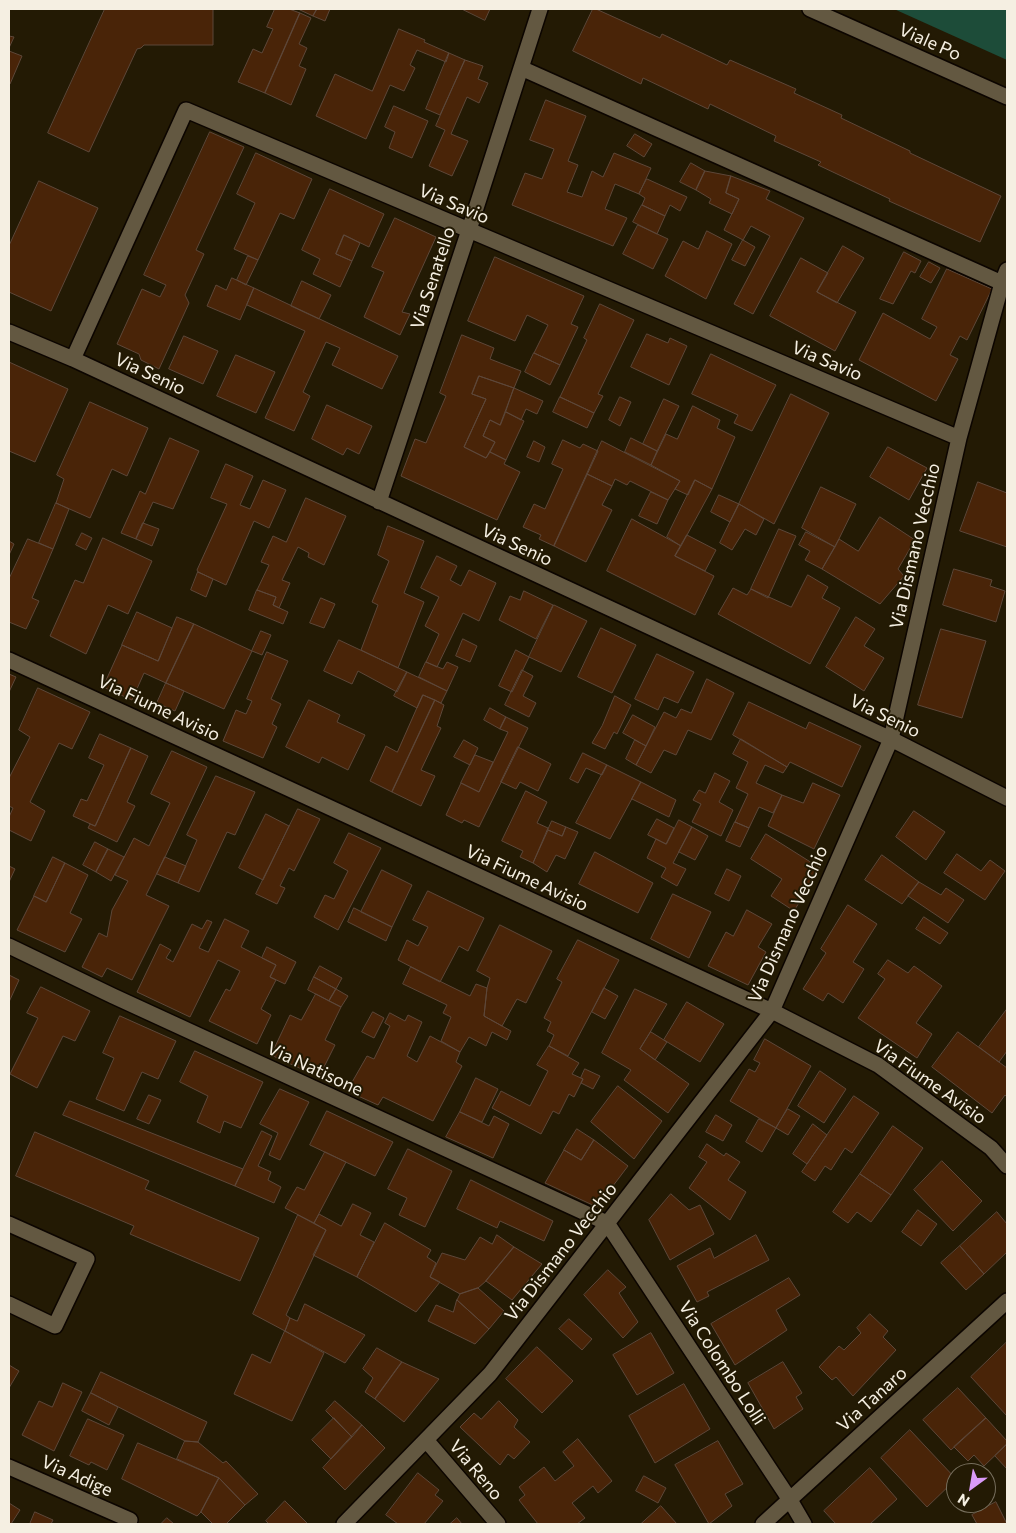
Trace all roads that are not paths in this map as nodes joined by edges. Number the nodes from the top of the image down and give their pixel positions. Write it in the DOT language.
graph roads {
  1 [pos="540,9"];
  2 [pos="810,9"];
  3 [pos="521,68"];
  4 [pos="1007,97"];
  5 [pos="469,230"];
  6 [pos="1005,276"];
  7 [pos="9,332"];
  8 [pos="73,359"];
  9 [pos="959,438"];
  10 [pos="379,502"];
  11 [pos="9,660"];
  12 [pos="891,739"];
  13 [pos="1007,798"];
  14 [pos="9,946"];
  15 [pos="772,1011"];
  16 [pos="1007,1166"];
  17 [pos="607,1223"];
  18 [pos="9,1224"];
  19 [pos="1007,1301"];
  20 [pos="9,1304"];
  21 [pos="426,1440"];
  22 [pos="9,1467"];
  23 [pos="790,1500"];
  24 [pos="130,1520"];
  25 [pos="344,1524"];
  26 [pos="498,1524"];
  27 [pos="763,1524"];
  28 [pos="804,1524"];
  1 -- 3 [label="street, Via Senatello"];
  2 -- 4 [label="street, Viale Po"];
  3 -- 5 [label="street, Via Senatello"];
  3 -- 6 [label="street"];
  5 -- 8 [label="street, Via Savio"];
  5 -- 9 [label="street, Via Savio"];
  5 -- 10 [label="street, Via Senatello"];
  6 -- 9 [label="street, Via Dismano Vecchio"];
  7 -- 8 [label="street, Via Senio"];
  8 -- 10 [label="street, Via Senio"];
  9 -- 12 [label="street, Via Dismano Vecchio"];
  10 -- 12 [label="street, Via Senio"];
  11 -- 15 [label="street, Via Fiume Avisio"];
  12 -- 13 [label="street, Via Senio"];
  12 -- 15 [label="street, Via Dismano Vecchio"];
  14 -- 17 [label="street, Via Natisone"];
  15 -- 16 [label="street, Via Fiume Avisio"];
  15 -- 17 [label="street, Via Dismano Vecchio"];
  17 -- 21 [label="street, Via Dismano Vecchio"];
  17 -- 23 [label="street, Via Colombo Lolli"];
  18 -- 20 [label="street"];
  19 -- 23 [label="street, Via Tanaro"];
  21 -- 25 [label="street, Via Dismano Vecchio"];
  21 -- 26 [label="street, Via Reno"];
  22 -- 24 [label="street, Via Adige"];
  23 -- 27 [label="street, Via Tanaro"];
  23 -- 28 [label="street, Via Colombo Lolli"];
}
